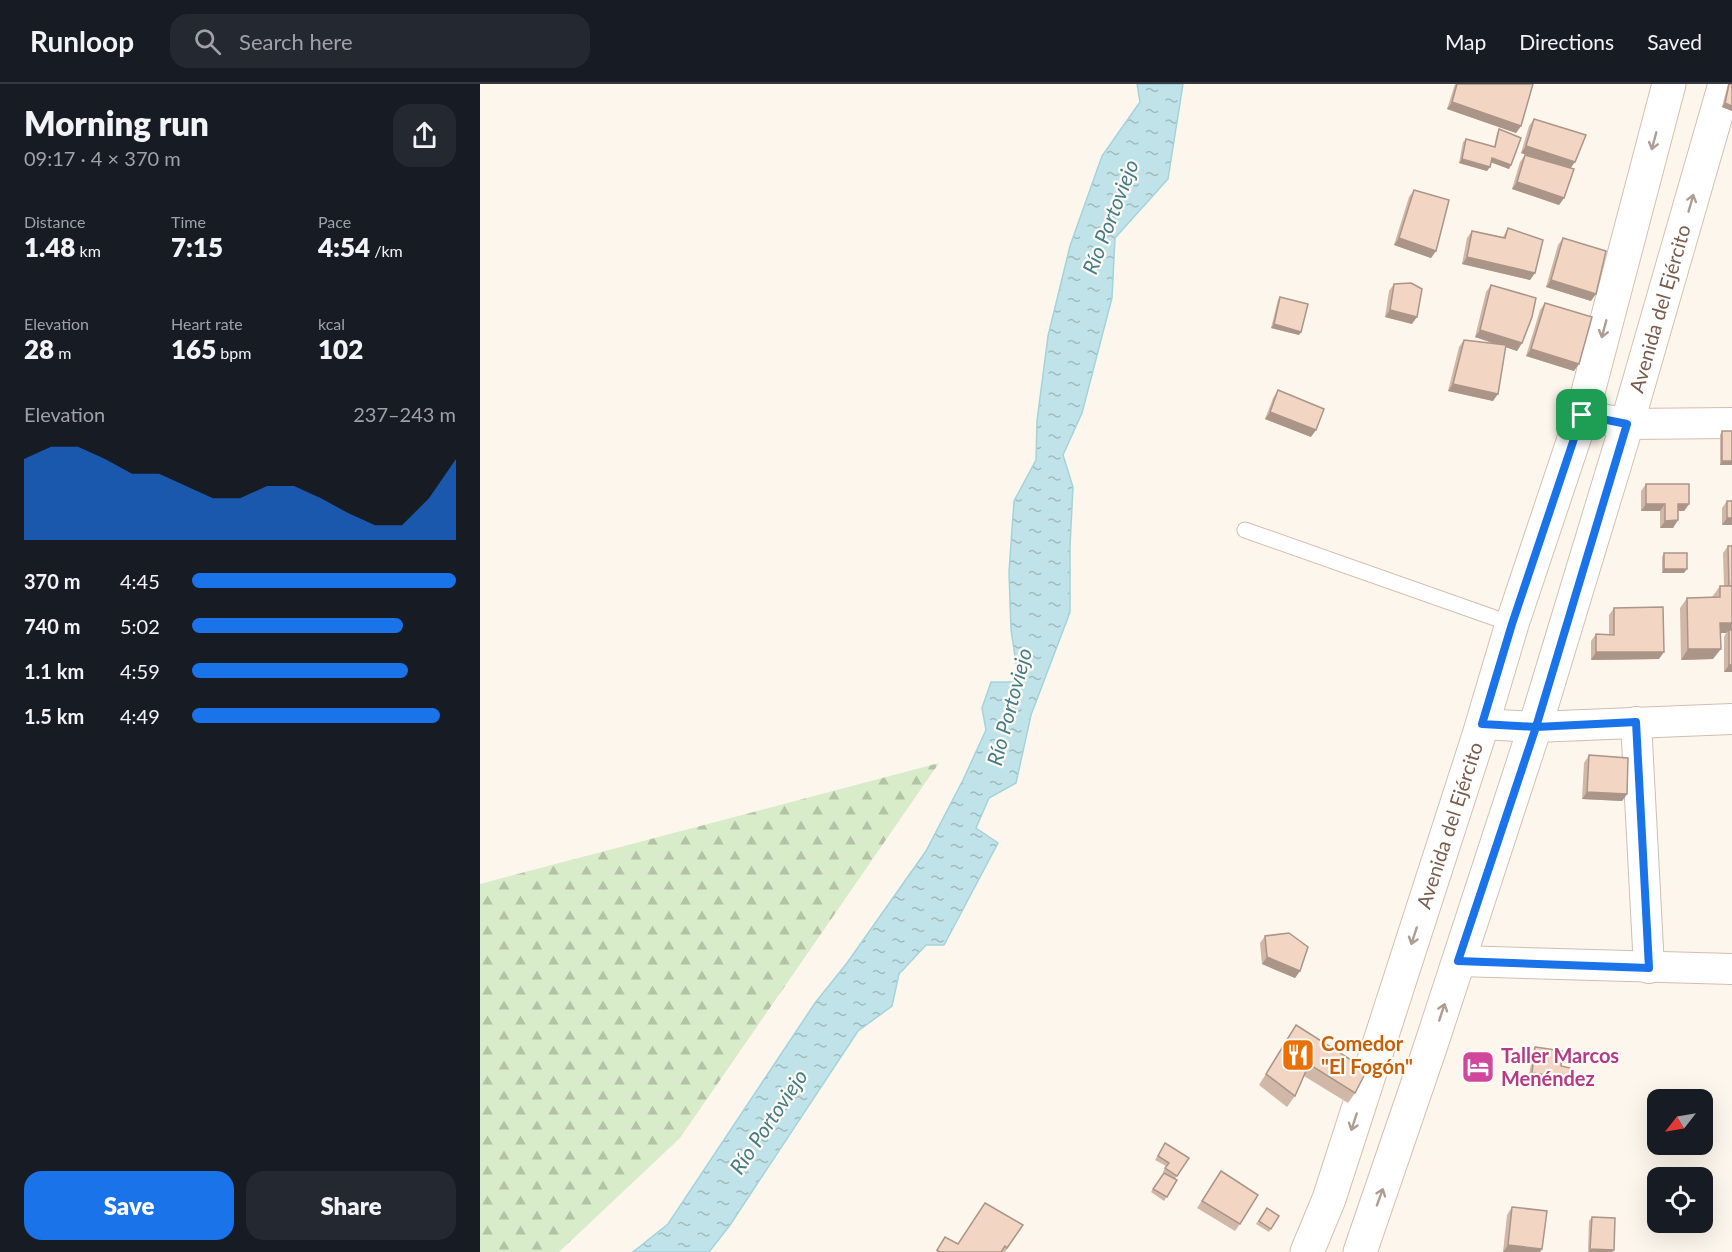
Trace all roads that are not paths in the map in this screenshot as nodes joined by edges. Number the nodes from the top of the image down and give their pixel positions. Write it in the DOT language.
graph roads {
  1 [pos="1669,84"];
  2 [pos="1725,84"];
  3 [pos="1582,415"];
  4 [pos="1732,423"];
  5 [pos="1627,424"];
  6 [pos="1245,530"];
  7 [pos="1512,624"];
  8 [pos="1732,719"];
  9 [pos="1636,722"];
  10 [pos="1482,724"];
  11 [pos="1536,727"];
  12 [pos="1458,961"];
  13 [pos="1649,968"];
  14 [pos="1732,969"];
  15 [pos="1307,1252"];
  16 [pos="1360,1252"];
  1 -- 3 [label="main road, Avenida del Ejército, one-way"];
  5 -- 2 [label="main road, Avenida del Ejército, one-way"];
  3 -- 5 [label="street"];
  3 -- 7 [label="main road, Avenida del Ejército"];
  4 -- 5 [label="street"];
  5 -- 11 [label="main road, Avenida del Ejército"];
  6 -- 7 [label="lane"];
  7 -- 10 [label="main road, Avenida del Ejército"];
  8 -- 9 [label="street"];
  9 -- 11 [label="street"];
  9 -- 13 [label="street"];
  10 -- 11 [label="street"];
  10 -- 15 [label="main road, Avenida del Ejército, one-way"];
  11 -- 12 [label="main road, Avenida del Ejército"];
  12 -- 13 [label="street"];
  16 -- 12 [label="main road, Avenida del Ejército, one-way"];
  13 -- 14 [label="street"];
}
